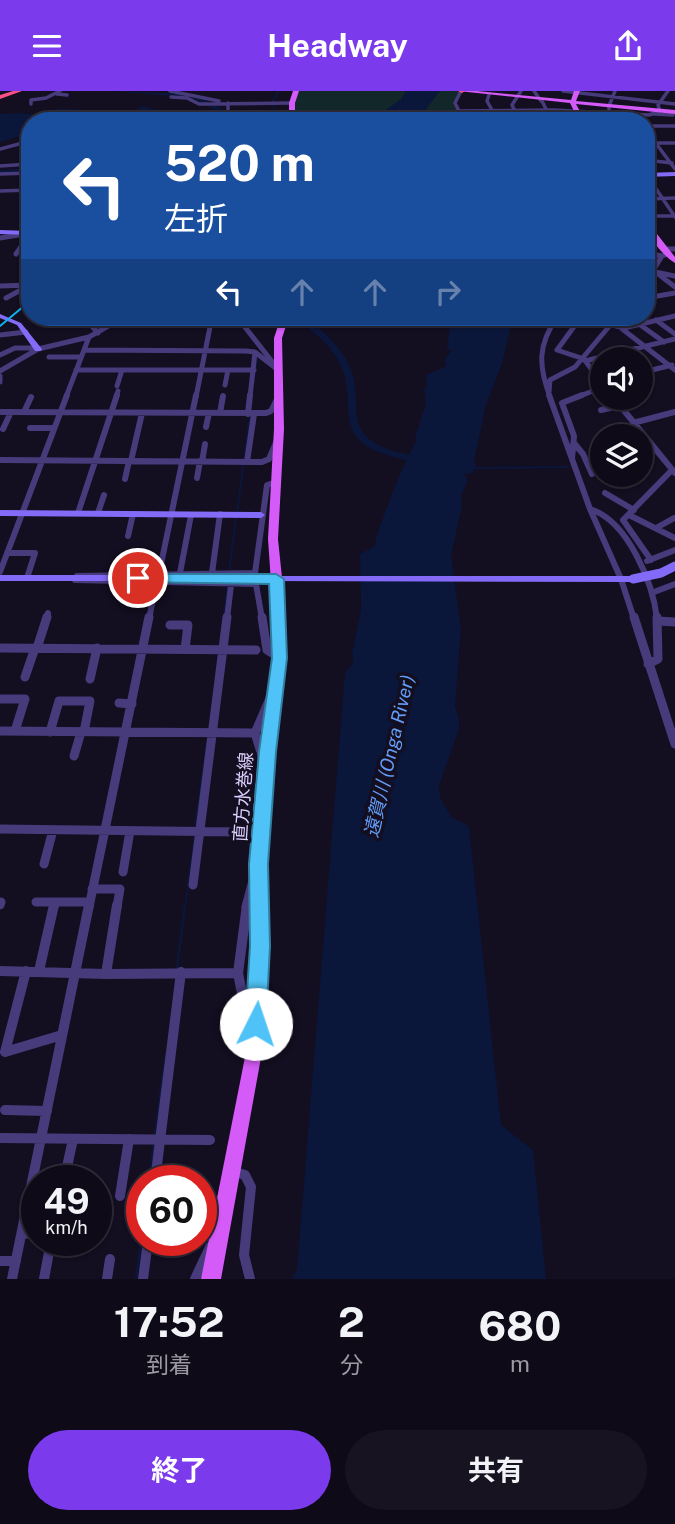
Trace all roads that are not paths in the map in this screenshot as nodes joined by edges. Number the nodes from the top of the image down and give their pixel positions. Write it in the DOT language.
graph roads {
  1 [pos="19,91"];
  2 [pos="170,91"];
  3 [pos="296,91"];
  4 [pos="461,91"];
  5 [pos="521,91"];
  6 [pos="534,91"];
  7 [pos="563,91"];
  8 [pos="615,91"];
  9 [pos="638,91"];
  10 [pos="649,91"];
  11 [pos="668,91"];
  12 [pos="191,92"];
  13 [pos="577,92"];
  14 [pos="58,93"];
  15 [pos="67,95"];
  16 [pos="489,95"];
  17 [pos="590,95"];
  18 [pos="0,97"];
  19 [pos="171,97"];
  20 [pos="613,97"];
  21 [pos="517,98"];
  22 [pos="634,99"];
  23 [pos="645,100"];
  24 [pos="542,101"];
  25 [pos="660,102"];
  26 [pos="228,103"];
  27 [pos="250,103"];
  28 [pos="292,103"];
  29 [pos="573,103"];
  30 [pos="31,104"];
  31 [pos="586,104"];
  32 [pos="675,104"];
  33 [pos="597,105"];
  34 [pos="609,106"];
  35 [pos="632,108"];
  36 [pos="545,109"];
  37 [pos="493,110"];
  38 [pos="514,110"];
  39 [pos="457,111"];
  40 [pos="228,112"];
  41 [pos="249,112"];
  42 [pos="292,112"];
  43 [pos="547,112"];
  44 [pos="576,112"];
  45 [pos="597,112"];
  46 [pos="608,112"];
  47 [pos="634,112"];
  48 [pos="657,112"];
  49 [pos="674,114"];
  50 [pos="669,126"];
  51 [pos="675,126"];
  52 [pos="655,127"];
  53 [pos="655,142"];
  54 [pos="21,143"];
  55 [pos="674,143"];
  56 [pos="655,146"];
  57 [pos="659,148"];
  58 [pos="0,149"];
  59 [pos="675,153"];
  60 [pos="655,161"];
  61 [pos="673,163"];
  62 [pos="21,165"];
  63 [pos="0,166"];
  64 [pos="675,169"];
  65 [pos="21,173"];
  66 [pos="0,174"];
  67 [pos="675,174"];
  68 [pos="655,175"];
  69 [pos="655,188"];
  70 [pos="21,190"];
  71 [pos="0,191"];
  72 [pos="675,198"];
  73 [pos="655,199"];
  74 [pos="663,199"];
  75 [pos="655,216"];
  76 [pos="675,216"];
  77 [pos="0,232"];
  78 [pos="21,233"];
  79 [pos="21,234"];
  80 [pos="655,236"];
  81 [pos="0,238"];
  82 [pos="658,241"];
  83 [pos="21,246"];
  84 [pos="667,252"];
  85 [pos="16,254"];
  86 [pos="675,261"];
  87 [pos="655,270"];
  88 [pos="655,272"];
  89 [pos="655,273"];
  90 [pos="675,276"];
  91 [pos="21,283"];
  92 [pos="0,286"];
  93 [pos="675,286"];
  94 [pos="21,290"];
  95 [pos="675,293"];
  96 [pos="655,296"];
  97 [pos="6,297"];
  98 [pos="0,316"];
  99 [pos="674,317"];
  100 [pos="656,320"];
  101 [pos="92,326"];
  102 [pos="110,326"];
  103 [pos="210,326"];
  104 [pos="244,326"];
  105 [pos="282,326"];
  106 [pos="551,326"];
  107 [pos="574,326"];
  108 [pos="610,326"];
  109 [pos="614,326"];
  110 [pos="630,326"];
  111 [pos="642,326"];
  112 [pos="621,328"];
  113 [pos="26,332"];
  114 [pos="98,333"];
  115 [pos="675,334"];
  116 [pos="0,335"];
  117 [pos="89,337"];
  118 [pos="675,339"];
  119 [pos="664,342"];
  120 [pos="646,347"];
  121 [pos="38,349"];
  122 [pos="84,350"];
  123 [pos="101,350"];
  124 [pos="206,351"];
  125 [pos="255,352"];
  126 [pos="653,352"];
  127 [pos="0,355"];
  128 [pos="49,357"];
  129 [pos="82,357"];
  130 [pos="98,357"];
  131 [pos="590,359"];
  132 [pos="584,360"];
  133 [pos="673,367"];
  134 [pos="590,368"];
  135 [pos="76,370"];
  136 [pos="107,370"];
  137 [pos="122,370"];
  138 [pos="202,370"];
  139 [pos="228,370"];
  140 [pos="254,370"];
  141 [pos="278,370"];
  142 [pos="653,371"];
  143 [pos="0,373"];
  144 [pos="103,380"];
  145 [pos="0,382"];
  146 [pos="225,385"];
  147 [pos="590,390"];
  148 [pos="279,394"];
  149 [pos="549,394"];
  150 [pos="223,396"];
  151 [pos="31,397"];
  152 [pos="605,410"];
  153 [pos="623,410"];
  154 [pos="601,411"];
  155 [pos="0,412"];
  156 [pos="11,412"];
  157 [pos="24,412"];
  158 [pos="60,412"];
  159 [pos="111,412"];
  160 [pos="675,412"];
  161 [pos="142,413"];
  162 [pos="193,413"];
  163 [pos="209,413"];
  164 [pos="220,413"];
  165 [pos="250,414"];
  166 [pos="633,423"];
  167 [pos="30,428"];
  168 [pos="54,428"];
  169 [pos="206,428"];
  170 [pos="3,429"];
  171 [pos="278,438"];
  172 [pos="574,443"];
  173 [pos="205,445"];
  174 [pos="0,460"];
  175 [pos="43,460"];
  176 [pos="96,460"];
  177 [pos="572,460"];
  178 [pos="130,461"];
  179 [pos="201,461"];
  180 [pos="183,462"];
  181 [pos="245,462"];
  182 [pos="590,470"];
  183 [pos="674,472"];
  184 [pos="197,478"];
  185 [pos="125,479"];
  186 [pos="277,482"];
  187 [pos="606,493"];
  188 [pos="104,495"];
  189 [pos="590,509"];
  190 [pos="632,512"];
  191 [pos="0,513"];
  192 [pos="22,513"];
  193 [pos="78,513"];
  194 [pos="98,513"];
  195 [pos="133,514"];
  196 [pos="220,514"];
  197 [pos="173,515"];
  198 [pos="191,515"];
  199 [pos="261,515"];
  200 [pos="674,518"];
  201 [pos="656,528"];
  202 [pos="128,536"];
  203 [pos="675,538"];
  204 [pos="675,549"];
  205 [pos="7,553"];
  206 [pos="651,560"];
  207 [pos="641,563"];
  208 [pos="675,566"];
  209 [pos="0,572"];
  210 [pos="161,573"];
  211 [pos="180,573"];
  212 [pos="212,573"];
  213 [pos="0,578"];
  214 [pos="27,578"];
  215 [pos="62,578"];
  216 [pos="280,579"];
  217 [pos="621,579"];
  218 [pos="159,584"];
  219 [pos="675,584"];
  220 [pos="229,585"];
  221 [pos="654,592"];
  222 [pos="48,613"];
  223 [pos="658,621"];
  224 [pos="675,623"];
  225 [pos="170,625"];
  226 [pos="36,648"];
  227 [pos="97,648"];
  228 [pos="1,649"];
  229 [pos="145,649"];
  230 [pos="185,649"];
  231 [pos="220,649"];
  232 [pos="256,650"];
  233 [pos="279,658"];
  234 [pos="648,664"];
  235 [pos="25,677"];
  236 [pos="90,679"];
  237 [pos="275,688"];
  238 [pos="658,691"];
  239 [pos="0,699"];
  240 [pos="119,703"];
  241 [pos="132,703"];
  242 [pos="675,720"];
  243 [pos="0,731"];
  244 [pos="15,731"];
  245 [pos="50,732"];
  246 [pos="82,732"];
  247 [pos="128,732"];
  248 [pos="209,733"];
  249 [pos="255,733"];
  250 [pos="675,744"];
  251 [pos="74,756"];
  252 [pos="265,769"];
  253 [pos="0,829"];
  254 [pos="53,830"];
  255 [pos="107,831"];
  256 [pos="131,831"];
  257 [pos="197,832"];
  258 [pos="242,832"];
  259 [pos="259,864"];
  260 [pos="44,865"];
  261 [pos="123,872"];
  262 [pos="193,885"];
  263 [pos="95,889"];
  264 [pos="36,902"];
  265 [pos="55,902"];
  266 [pos="90,902"];
  267 [pos="0,971"];
  268 [pos="26,971"];
  269 [pos="38,971"];
  270 [pos="178,972"];
  271 [pos="78,973"];
  272 [pos="238,973"];
  273 [pos="106,974"];
  274 [pos="62,1035"];
  275 [pos="254,1052"];
  276 [pos="5,1110"];
  277 [pos="47,1111"];
  278 [pos="0,1138"];
  279 [pos="43,1138"];
  280 [pos="73,1139"];
  281 [pos="129,1139"];
  282 [pos="156,1139"];
  283 [pos="210,1140"];
  284 [pos="38,1165"];
  285 [pos="67,1165"];
  286 [pos="155,1165"];
  287 [pos="232,1171"];
  288 [pos="120,1196"];
  289 [pos="220,1229"];
  290 [pos="21,1249"];
  291 [pos="48,1256"];
  292 [pos="146,1256"];
  293 [pos="110,1259"];
  294 [pos="0,1261"];
  295 [pos="16,1261"];
  296 [pos="12,1279"];
  297 [pos="44,1279"];
  298 [pos="107,1279"];
  299 [pos="142,1279"];
  300 [pos="195,1279"];
  301 [pos="211,1279"];
  302 [pos="250,1279"];
  1 -- 18 [label="highway"];
  2 -- 12 [label="street"];
  3 -- 28 [label="main road"];
  4 -- 16 [label="main road"];
  4 -- 39 [label="street"];
  5 -- 21 [label="street"];
  6 -- 24 [label="street"];
  7 -- 13 [label="street"];
  8 -- 20 [label="street"];
  9 -- 22 [label="street"];
  10 -- 23 [label="street"];
  11 -- 25 [label="street"];
  12 -- 26 [label="street"];
  13 -- 17 [label="street"];
  13 -- 29 [label="main road"];
  14 -- 15 [label="street"];
  14 -- 30 [label="street"];
  16 -- 21 [label="main road"];
  16 -- 37 [label="street"];
  17 -- 20 [label="street"];
  17 -- 31 [label="street"];
  19 -- 26 [label="street"];
  20 -- 22 [label="street"];
  20 -- 34 [label="street"];
  21 -- 24 [label="main road"];
  21 -- 38 [label="street"];
  22 -- 23 [label="street"];
  22 -- 35 [label="street"];
  23 -- 25 [label="street"];
  24 -- 29 [label="main road"];
  24 -- 36 [label="street"];
  25 -- 32 [label="street"];
  25 -- 48 [label="street"];
  26 -- 27 [label="street"];
  26 -- 40 [label="street"];
  27 -- 28 [label="street"];
  27 -- 41 [label="street"];
  28 -- 42 [label="main road"];
  29 -- 31 [label="main road"];
  29 -- 44 [label="main road"];
  31 -- 33 [label="main road"];
  33 -- 34 [label="main road"];
  33 -- 45 [label="street"];
  34 -- 35 [label="main road"];
  34 -- 46 [label="street"];
  35 -- 47 [label="street"];
  35 -- 48 [label="main road"];
  36 -- 38 [label="street"];
  36 -- 43 [label="street"];
  36 -- 44 [label="street"];
  37 -- 38 [label="street"];
  37 -- 39 [label="street"];
  48 -- 49 [label="main road"];
  50 -- 51 [label="street"];
  50 -- 52 [label="street"];
  50 -- 55 [label="street"];
  53 -- 57 [label="street"];
  54 -- 58 [label="street"];
  55 -- 57 [label="street"];
  56 -- 57 [label="street"];
  57 -- 59 [label="street"];
  57 -- 61 [label="street"];
  60 -- 61 [label="street"];
  61 -- 64 [label="street"];
  62 -- 63 [label="street"];
  65 -- 66 [label="street"];
  67 -- 68 [label="street"];
  69 -- 74 [label="street"];
  70 -- 71 [label="street"];
  72 -- 74 [label="street"];
  73 -- 74 [label="street"];
  74 -- 76 [label="street"];
  75 -- 76 [label="street"];
  77 -- 78 [label="street"];
  79 -- 81 [label="street"];
  80 -- 82 [label="main road"];
  82 -- 84 [label="main road"];
  83 -- 85 [label="street"];
  84 -- 86 [label="main road"];
  84 -- 87 [label="street"];
  88 -- 90 [label="street"];
  89 -- 93 [label="street"];
  91 -- 92 [label="street"];
  94 -- 97 [label="street"];
  95 -- 96 [label="street"];
  98 -- 113 [label="street"];
  99 -- 100 [label="street"];
  100 -- 115 [label="street"];
  101 -- 114 [label="street"];
  102 -- 114 [label="street"];
  103 -- 124 [label="street"];
  104 -- 141 [label="street"];
  105 -- 141 [label="main road, 直方水巻線"];
  106 -- 149 [label="street"];
  107 -- 132 [label="street"];
  108 -- 132 [label="street"];
  109 -- 112 [label="street"];
  110 -- 112 [label="street"];
  111 -- 119 [label="street"];
  112 -- 120 [label="street"];
  113 -- 116 [label="street"];
  113 -- 121 [label="street"];
  114 -- 117 [label="street"];
  117 -- 121 [label="street"];
  117 -- 122 [label="street"];
  118 -- 119 [label="street"];
  119 -- 120 [label="street"];
  121 -- 127 [label="street"];
  121 -- 143 [label="street"];
  122 -- 123 [label="street"];
  122 -- 129 [label="street"];
  123 -- 124 [label="street"];
  123 -- 130 [label="street"];
  124 -- 125 [label="street"];
  124 -- 138 [label="street"];
  125 -- 140 [label="street"];
  125 -- 141 [label="street"];
  126 -- 133 [label="street"];
  128 -- 129 [label="street"];
  129 -- 135 [label="street"];
  131 -- 132 [label="street"];
  132 -- 134 [label="street"];
  132 -- 149 [label="street"];
  133 -- 142 [label="street"];
  135 -- 136 [label="street"];
  135 -- 158 [label="street"];
  136 -- 137 [label="street"];
  136 -- 144 [label="street"];
  137 -- 138 [label="street"];
  137 -- 159 [label="street"];
  138 -- 139 [label="street"];
  138 -- 162 [label="street"];
  139 -- 140 [label="street"];
  139 -- 146 [label="street"];
  140 -- 165 [label="street"];
  141 -- 148 [label="main road, 直方水巻線"];
  143 -- 145 [label="street"];
  147 -- 172 [label="street"];
  148 -- 165 [label="street"];
  148 -- 171 [label="main road, 直方水巻線"];
  149 -- 177 [label="street"];
  150 -- 164 [label="street"];
  151 -- 157 [label="street"];
  152 -- 154 [label="street"];
  153 -- 166 [label="street"];
  155 -- 156 [label="street"];
  156 -- 157 [label="street"];
  156 -- 170 [label="street"];
  157 -- 158 [label="street"];
  158 -- 159 [label="street"];
  158 -- 168 [label="street"];
  159 -- 161 [label="street"];
  159 -- 176 [label="street"];
  160 -- 166 [label="street"];
  161 -- 162 [label="street"];
  161 -- 178 [label="street"];
  162 -- 163 [label="street"];
  162 -- 180 [label="street"];
  163 -- 164 [label="street"];
  163 -- 169 [label="street"];
  164 -- 165 [label="street"];
  165 -- 181 [label="street"];
  166 -- 183 [label="street"];
  167 -- 168 [label="street"];
  168 -- 175 [label="street"];
  171 -- 181 [label="street"];
  171 -- 186 [label="main road, 直方水巻線"];
  172 -- 177 [label="street"];
  172 -- 182 [label="street"];
  173 -- 179 [label="street"];
  174 -- 175 [label="street"];
  175 -- 176 [label="street"];
  175 -- 192 [label="street"];
  176 -- 178 [label="street"];
  176 -- 193 [label="street"];
  177 -- 189 [label="street"];
  178 -- 180 [label="street"];
  178 -- 185 [label="street"];
  179 -- 180 [label="street"];
  179 -- 181 [label="street"];
  179 -- 184 [label="street"];
  180 -- 197 [label="street"];
  183 -- 190 [label="street"];
  186 -- 199 [label="street"];
  186 -- 216 [label="main road, 直方水巻線"];
  187 -- 190 [label="street"];
  188 -- 194 [label="street"];
  189 -- 207 [label="street"];
  189 -- 217 [label="street"];
  190 -- 201 [label="street"];
  190 -- 206 [label="street"];
  191 -- 192 [label="street"];
  192 -- 193 [label="street"];
  192 -- 205 [label="street"];
  193 -- 194 [label="street"];
  194 -- 195 [label="street"];
  195 -- 197 [label="street"];
  195 -- 202 [label="street"];
  196 -- 198 [label="street"];
  196 -- 199 [label="street"];
  196 -- 212 [label="street"];
  197 -- 198 [label="street"];
  197 -- 210 [label="street"];
  198 -- 211 [label="street"];
  199 -- 212 [label="street"];
  200 -- 201 [label="street"];
  201 -- 203 [label="street"];
  204 -- 206 [label="street"];
  205 -- 209 [label="street"];
  205 -- 214 [label="street"];
  206 -- 207 [label="street"];
  207 -- 221 [label="street"];
  208 -- 217 [label="street, bridge"];
  210 -- 211 [label="street"];
  210 -- 215 [label="street"];
  211 -- 212 [label="street"];
  213 -- 214 [label="street"];
  214 -- 215 [label="street"];
  215 -- 216 [label="street, bridge"];
  215 -- 218 [label="street"];
  216 -- 217 [label="street"];
  216 -- 233 [label="main road, 直方水巻線"];
  217 -- 234 [label="street"];
  218 -- 220 [label="street"];
  218 -- 229 [label="street"];
  219 -- 221 [label="street"];
  220 -- 231 [label="street"];
  220 -- 233 [label="street"];
  221 -- 223 [label="street"];
  222 -- 226 [label="street"];
  223 -- 224 [label="street"];
  223 -- 234 [label="street"];
  225 -- 230 [label="street"];
  226 -- 227 [label="street"];
  226 -- 228 [label="street"];
  226 -- 235 [label="street"];
  227 -- 229 [label="street"];
  227 -- 236 [label="street"];
  229 -- 230 [label="street"];
  229 -- 241 [label="street"];
  230 -- 231 [label="street"];
  231 -- 232 [label="street"];
  231 -- 248 [label="street"];
  233 -- 237 [label="main road, 直方水巻線"];
  234 -- 238 [label="street"];
  237 -- 249 [label="street"];
  237 -- 252 [label="main road, 直方水巻線"];
  238 -- 242 [label="street"];
  238 -- 250 [label="street"];
  239 -- 244 [label="street"];
  240 -- 241 [label="street"];
  241 -- 247 [label="street"];
  243 -- 244 [label="street"];
  244 -- 245 [label="street"];
  245 -- 246 [label="street"];
  245 -- 246 [label="street"];
  246 -- 247 [label="street"];
  246 -- 251 [label="street"];
  247 -- 248 [label="street"];
  247 -- 255 [label="street"];
  248 -- 249 [label="street"];
  248 -- 257 [label="street"];
  249 -- 252 [label="street"];
  252 -- 259 [label="main road, 直方水巻線"];
  253 -- 254 [label="street"];
  254 -- 255 [label="street"];
  254 -- 260 [label="street"];
  255 -- 256 [label="street"];
  255 -- 263 [label="street"];
  256 -- 257 [label="street"];
  256 -- 261 [label="street"];
  257 -- 258 [label="street"];
  257 -- 262 [label="street"];
  259 -- 272 [label="street"];
  259 -- 275 [label="main road, 直方水巻線"];
  263 -- 266 [label="street"];
  263 -- 273 [label="street"];
  264 -- 265 [label="street"];
  265 -- 266 [label="street"];
  265 -- 269 [label="street"];
  266 -- 271 [label="street"];
  267 -- 268 [label="street"];
  268 -- 269 [label="street"];
  268 -- 274 [label="street"];
  269 -- 271 [label="street"];
  270 -- 272 [label="street"];
  270 -- 273 [label="street"];
  270 -- 282 [label="street"];
  271 -- 273 [label="street"];
  271 -- 274 [label="street"];
  272 -- 275 [label="street"];
  274 -- 277 [label="street"];
  275 -- 287 [label="main road, 直方水巻線"];
  276 -- 277 [label="street"];
  277 -- 279 [label="street"];
  278 -- 279 [label="street"];
  279 -- 280 [label="street"];
  279 -- 284 [label="street"];
  280 -- 281 [label="street"];
  280 -- 285 [label="street"];
  281 -- 282 [label="street"];
  281 -- 288 [label="street"];
  282 -- 283 [label="street"];
  282 -- 286 [label="street"];
  287 -- 289 [label="main road, 直方水巻線"];
  287 -- 302 [label="street"];
  289 -- 300 [label="street"];
  289 -- 301 [label="main road, 直方水巻線"];
  290 -- 295 [label="street"];
  291 -- 297 [label="street"];
  292 -- 299 [label="street"];
  293 -- 298 [label="street"];
  294 -- 295 [label="street"];
  295 -- 296 [label="street"];
}
